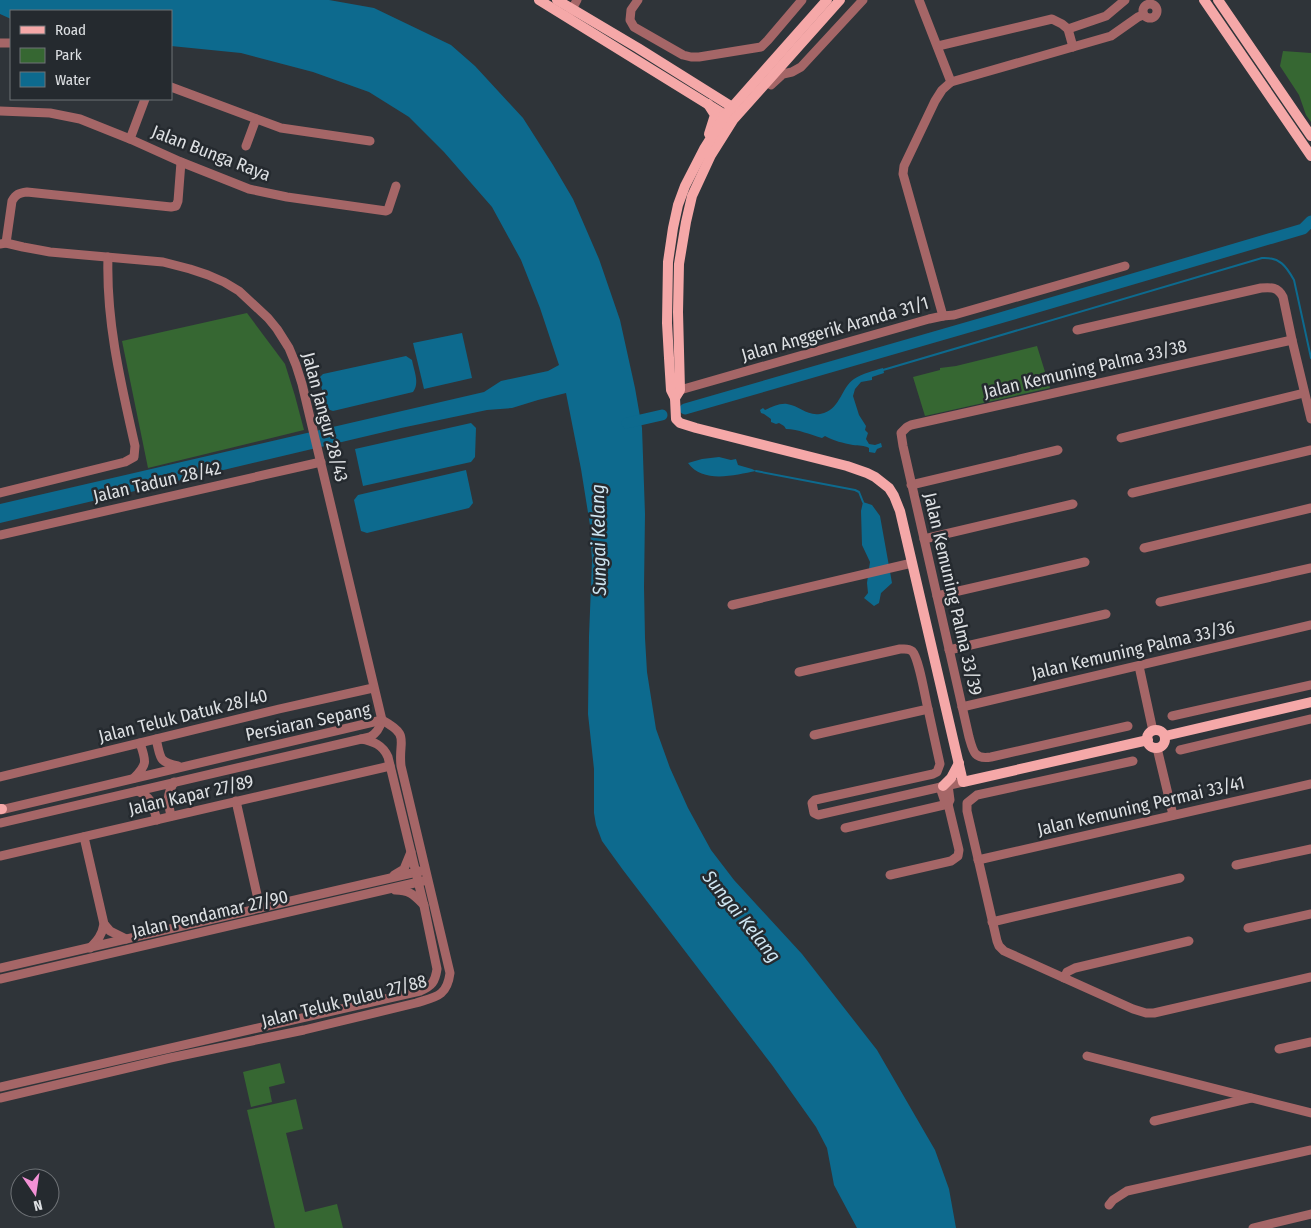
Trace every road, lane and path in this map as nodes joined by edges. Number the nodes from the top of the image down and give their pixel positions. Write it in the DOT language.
graph roads {
  1 [pos="539,0"];
  2 [pos="556,0"];
  3 [pos="578,0"];
  4 [pos="638,0"];
  5 [pos="802,0"];
  6 [pos="827,0"];
  7 [pos="840,0"];
  8 [pos="863,0"];
  9 [pos="919,0"];
  10 [pos="1124,0"];
  11 [pos="1204,0"];
  12 [pos="1218,0"];
  13 [pos="1148,2"];
  14 [pos="570,14"];
  15 [pos="1068,29"];
  16 [pos="938,46"];
  17 [pos="1073,47"];
  18 [pos="951,82"];
  19 [pos="172,87"];
  20 [pos="747,91"];
  21 [pos="710,99"];
  22 [pos="145,100"];
  23 [pos="750,101"];
  24 [pos="0,111"];
  25 [pos="733,113"];
  26 [pos="256,119"];
  27 [pos="1311,136"];
  28 [pos="130,139"];
  29 [pos="370,141"];
  30 [pos="246,146"];
  31 [pos="704,149"];
  32 [pos="1311,156"];
  33 [pos="181,162"];
  34 [pos="396,186"];
  35 [pos="3,243"];
  36 [pos="108,257"];
  37 [pos="1125,266"];
  38 [pos="943,316"];
  39 [pos="1077,330"];
  40 [pos="1292,340"];
  41 [pos="676,393"];
  42 [pos="1304,393"];
  43 [pos="1311,420"];
  44 [pos="1121,438"];
  45 [pos="902,446"];
  46 [pos="1058,450"];
  47 [pos="1311,450"];
  48 [pos="320,458"];
  49 [pos="911,485"];
  50 [pos="0,493"];
  51 [pos="1132,493"];
  52 [pos="1073,504"];
  53 [pos="1311,508"];
  54 [pos="0,535"];
  55 [pos="924,539"];
  56 [pos="1144,548"];
  57 [pos="1085,562"];
  58 [pos="912,563"];
  59 [pos="1311,568"];
  60 [pos="937,596"];
  61 [pos="1160,602"];
  62 [pos="732,605"];
  63 [pos="1106,614"];
  64 [pos="1311,625"];
  65 [pos="949,650"];
  66 [pos="1139,666"];
  67 [pos="799,672"];
  68 [pos="1311,685"];
  69 [pos="373,688"];
  70 [pos="1311,702"];
  71 [pos="962,707"];
  72 [pos="927,709"];
  73 [pos="1172,716"];
  74 [pos="1311,719"];
  75 [pos="382,720"];
  76 [pos="1128,726"];
  77 [pos="1153,731"];
  78 [pos="814,735"];
  79 [pos="1165,736"];
  80 [pos="156,739"];
  81 [pos="360,739"];
  82 [pos="1148,740"];
  83 [pos="296,741"];
  84 [pos="140,743"];
  85 [pos="1157,748"];
  86 [pos="1180,750"];
  87 [pos="299,753"];
  88 [pos="1133,761"];
  89 [pos="959,763"];
  90 [pos="390,766"];
  91 [pos="182,767"];
  92 [pos="0,777"];
  93 [pos="133,778"];
  94 [pos="174,782"];
  95 [pos="963,782"];
  96 [pos="1311,784"];
  97 [pos="944,786"];
  98 [pos="138,791"];
  99 [pos="827,798"];
  100 [pos="236,801"];
  101 [pos="948,804"];
  102 [pos="1,809"];
  103 [pos="830,812"];
  104 [pos="1174,815"];
  105 [pos="171,816"];
  106 [pos="157,820"];
  107 [pos="0,823"];
  108 [pos="845,828"];
  109 [pos="84,837"];
  110 [pos="1311,849"];
  111 [pos="411,851"];
  112 [pos="0,856"];
  113 [pos="978,860"];
  114 [pos="1236,865"];
  115 [pos="890,875"];
  116 [pos="422,876"];
  117 [pos="1180,878"];
  118 [pos="380,880"];
  119 [pos="384,890"];
  120 [pos="424,906"];
  121 [pos="260,908"];
  122 [pos="1311,914"];
  123 [pos="992,922"];
  124 [pos="104,924"];
  125 [pos="1248,928"];
  126 [pos="126,939"];
  127 [pos="1189,941"];
  128 [pos="90,948"];
  129 [pos="0,968"];
  130 [pos="1311,977"];
  131 [pos="1064,978"];
  132 [pos="0,979"];
  133 [pos="1311,1042"];
  134 [pos="1279,1049"];
  135 [pos="1087,1056"];
  136 [pos="0,1087"];
  137 [pos="1221,1090"];
  138 [pos="0,1098"];
  139 [pos="1251,1098"];
  140 [pos="1218,1107"];
  141 [pos="1311,1113"];
  142 [pos="1154,1121"];
  143 [pos="1311,1150"];
  144 [pos="1109,1205"];
  145 [pos="1311,1214"];
  146 [pos="1252,1228"];
  1 -- 14 [label="main road"];
  2 -- 14 [label="main road"];
  3 -- 14 [label="street"];
  4 -- 5 [label="street"];
  6 -- 20 [label="main road"];
  7 -- 23 [label="main road"];
  8 -- 23 [label="street"];
  9 -- 16 [label="street"];
  10 -- 15 [label="street"];
  11 -- 32 [label="main road"];
  12 -- 27 [label="main road"];
  13 -- 17 [label="street"];
  14 -- 21 [label="main road"];
  15 -- 16 [label="street"];
  15 -- 17 [label="street"];
  16 -- 18 [label="street"];
  17 -- 18 [label="street"];
  18 -- 38 [label="street, Jalan Anggerik Aranda 31/1"];
  19 -- 26 [label="street"];
  20 -- 21 [label="main road"];
  20 -- 25 [label="main road"];
  21 -- 25 [label="main road"];
  21 -- 31 [label="main road"];
  22 -- 28 [label="street"];
  23 -- 25 [label="main road"];
  24 -- 28 [label="street, Jalan Bunga Raya"];
  25 -- 31 [label="main road"];
  25 -- 41 [label="main road"];
  26 -- 29 [label="street"];
  26 -- 30 [label="street"];
  28 -- 33 [label="street, Jalan Bunga Raya"];
  31 -- 41 [label="main road"];
  33 -- 34 [label="street, Jalan Bunga Raya"];
  33 -- 35 [label="street"];
  35 -- 36 [label="street, Jalan Jangur 28/43"];
  36 -- 48 [label="street, Jalan Jangur 28/43"];
  36 -- 50 [label="street"];
  37 -- 38 [label="street"];
  38 -- 41 [label="street, Jalan Anggerik Aranda 31/1"];
  39 -- 40 [label="street"];
  40 -- 42 [label="street"];
  40 -- 45 [label="street, Jalan Kemuning Palma 33/38"];
  41 -- 58 [label="main road, Jalan Kemuning Palma 33/39"];
  42 -- 43 [label="street"];
  42 -- 44 [label="street"];
  45 -- 49 [label="street, Jalan Kemuning Palma 33/39"];
  46 -- 49 [label="street"];
  47 -- 51 [label="street"];
  48 -- 54 [label="street, Jalan Tadun 28/42"];
  48 -- 69 [label="street, Jalan Jangur 28/43"];
  49 -- 55 [label="street, Jalan Kemuning Palma 33/39"];
  52 -- 55 [label="street"];
  53 -- 56 [label="street"];
  55 -- 60 [label="street, Jalan Kemuning Palma 33/39"];
  57 -- 60 [label="street"];
  58 -- 62 [label="street"];
  58 -- 89 [label="main road, Jalan Kemuning Palma 33/39"];
  59 -- 61 [label="street"];
  60 -- 65 [label="street, Jalan Kemuning Palma 33/39"];
  63 -- 65 [label="street"];
  64 -- 66 [label="street, Jalan Kemuning Palma 33/36"];
  65 -- 71 [label="street, Jalan Kemuning Palma 33/39"];
  66 -- 71 [label="street, Jalan Kemuning Palma 33/36"];
  66 -- 77 [label="street"];
  67 -- 72 [label="street"];
  68 -- 73 [label="street"];
  69 -- 75 [label="street, Jalan Jangur 28/43"];
  69 -- 80 [label="street, Jalan Teluk Datuk 28/40"];
  70 -- 79 [label="main road"];
  71 -- 76 [label="street, Jalan Kemuning Palma 33/39"];
  72 -- 78 [label="street"];
  72 -- 99 [label="street"];
  74 -- 86 [label="street"];
  75 -- 81 [label="street, Persiaran Sepang"];
  75 -- 83 [label="street, Persiaran Sepang"];
  75 -- 116 [label="street, Jalan Teluk Pulau 27/88"];
  77 -- 79 [label="main road"];
  77 -- 82 [label="main road"];
  79 -- 85 [label="main road"];
  80 -- 84 [label="street, Jalan Teluk Datuk 28/40"];
  80 -- 91 [label="street"];
  81 -- 87 [label="street, Persiaran Sepang"];
  81 -- 90 [label="street, Jalan Teluk Pulau 27/88"];
  82 -- 85 [label="main road"];
  82 -- 95 [label="main road"];
  83 -- 87 [label="street"];
  83 -- 91 [label="street, Persiaran Sepang"];
  84 -- 92 [label="street, Jalan Teluk Datuk 28/40"];
  84 -- 93 [label="street"];
  85 -- 104 [label="street"];
  87 -- 94 [label="street, Persiaran Sepang"];
  88 -- 113 [label="street"];
  89 -- 95 [label="main road, Jalan Kemuning Palma 33/39"];
  89 -- 97 [label="main road"];
  90 -- 100 [label="street, Jalan Kapar 27/89"];
  90 -- 111 [label="street, Jalan Teluk Pulau 27/88"];
  91 -- 93 [label="street, Persiaran Sepang"];
  93 -- 102 [label="street, Persiaran Sepang"];
  94 -- 98 [label="street, Persiaran Sepang"];
  94 -- 105 [label="street"];
  95 -- 97 [label="street"];
  96 -- 104 [label="street, Jalan Kemuning Permai 33/41"];
  97 -- 101 [label="street"];
  97 -- 103 [label="street"];
  98 -- 106 [label="street"];
  98 -- 107 [label="street, Persiaran Sepang"];
  99 -- 103 [label="street"];
  99 -- 103 [label="street"];
  100 -- 105 [label="street, Jalan Kapar 27/89"];
  100 -- 121 [label="street"];
  101 -- 108 [label="street"];
  101 -- 115 [label="street"];
  104 -- 113 [label="street, Jalan Kemuning Permai 33/41"];
  105 -- 106 [label="street, Jalan Kapar 27/89"];
  106 -- 109 [label="street, Jalan Kapar 27/89"];
  109 -- 112 [label="street, Jalan Kapar 27/89"];
  109 -- 124 [label="street"];
  110 -- 114 [label="street"];
  111 -- 116 [label="street, Jalan Teluk Pulau 27/88"];
  111 -- 118 [label="street"];
  113 -- 123 [label="street"];
  116 -- 118 [label="street, Jalan Pendamar 27/90"];
  116 -- 119 [label="street, Jalan Pendamar 27/90"];
  116 -- 120 [label="street, Jalan Teluk Pulau 27/88"];
  116 -- 138 [label="street, Jalan Teluk Pulau 27/88"];
  117 -- 123 [label="street"];
  118 -- 121 [label="street, Jalan Pendamar 27/90"];
  119 -- 120 [label="street"];
  119 -- 132 [label="street, Jalan Pendamar 27/90"];
  120 -- 136 [label="street, Jalan Teluk Pulau 27/88"];
  121 -- 126 [label="street, Jalan Pendamar 27/90"];
  122 -- 125 [label="street"];
  123 -- 131 [label="street"];
  124 -- 126 [label="street"];
  124 -- 128 [label="street"];
  126 -- 128 [label="street, Jalan Pendamar 27/90"];
  127 -- 131 [label="street"];
  128 -- 129 [label="street, Jalan Pendamar 27/90"];
  130 -- 131 [label="street"];
  133 -- 134 [label="street"];
  135 -- 137 [label="street"];
  137 -- 139 [label="street"];
  137 -- 140 [label="street"];
  139 -- 140 [label="street"];
  139 -- 141 [label="street"];
  140 -- 142 [label="street"];
  143 -- 144 [label="street"];
  145 -- 146 [label="street"];
}
